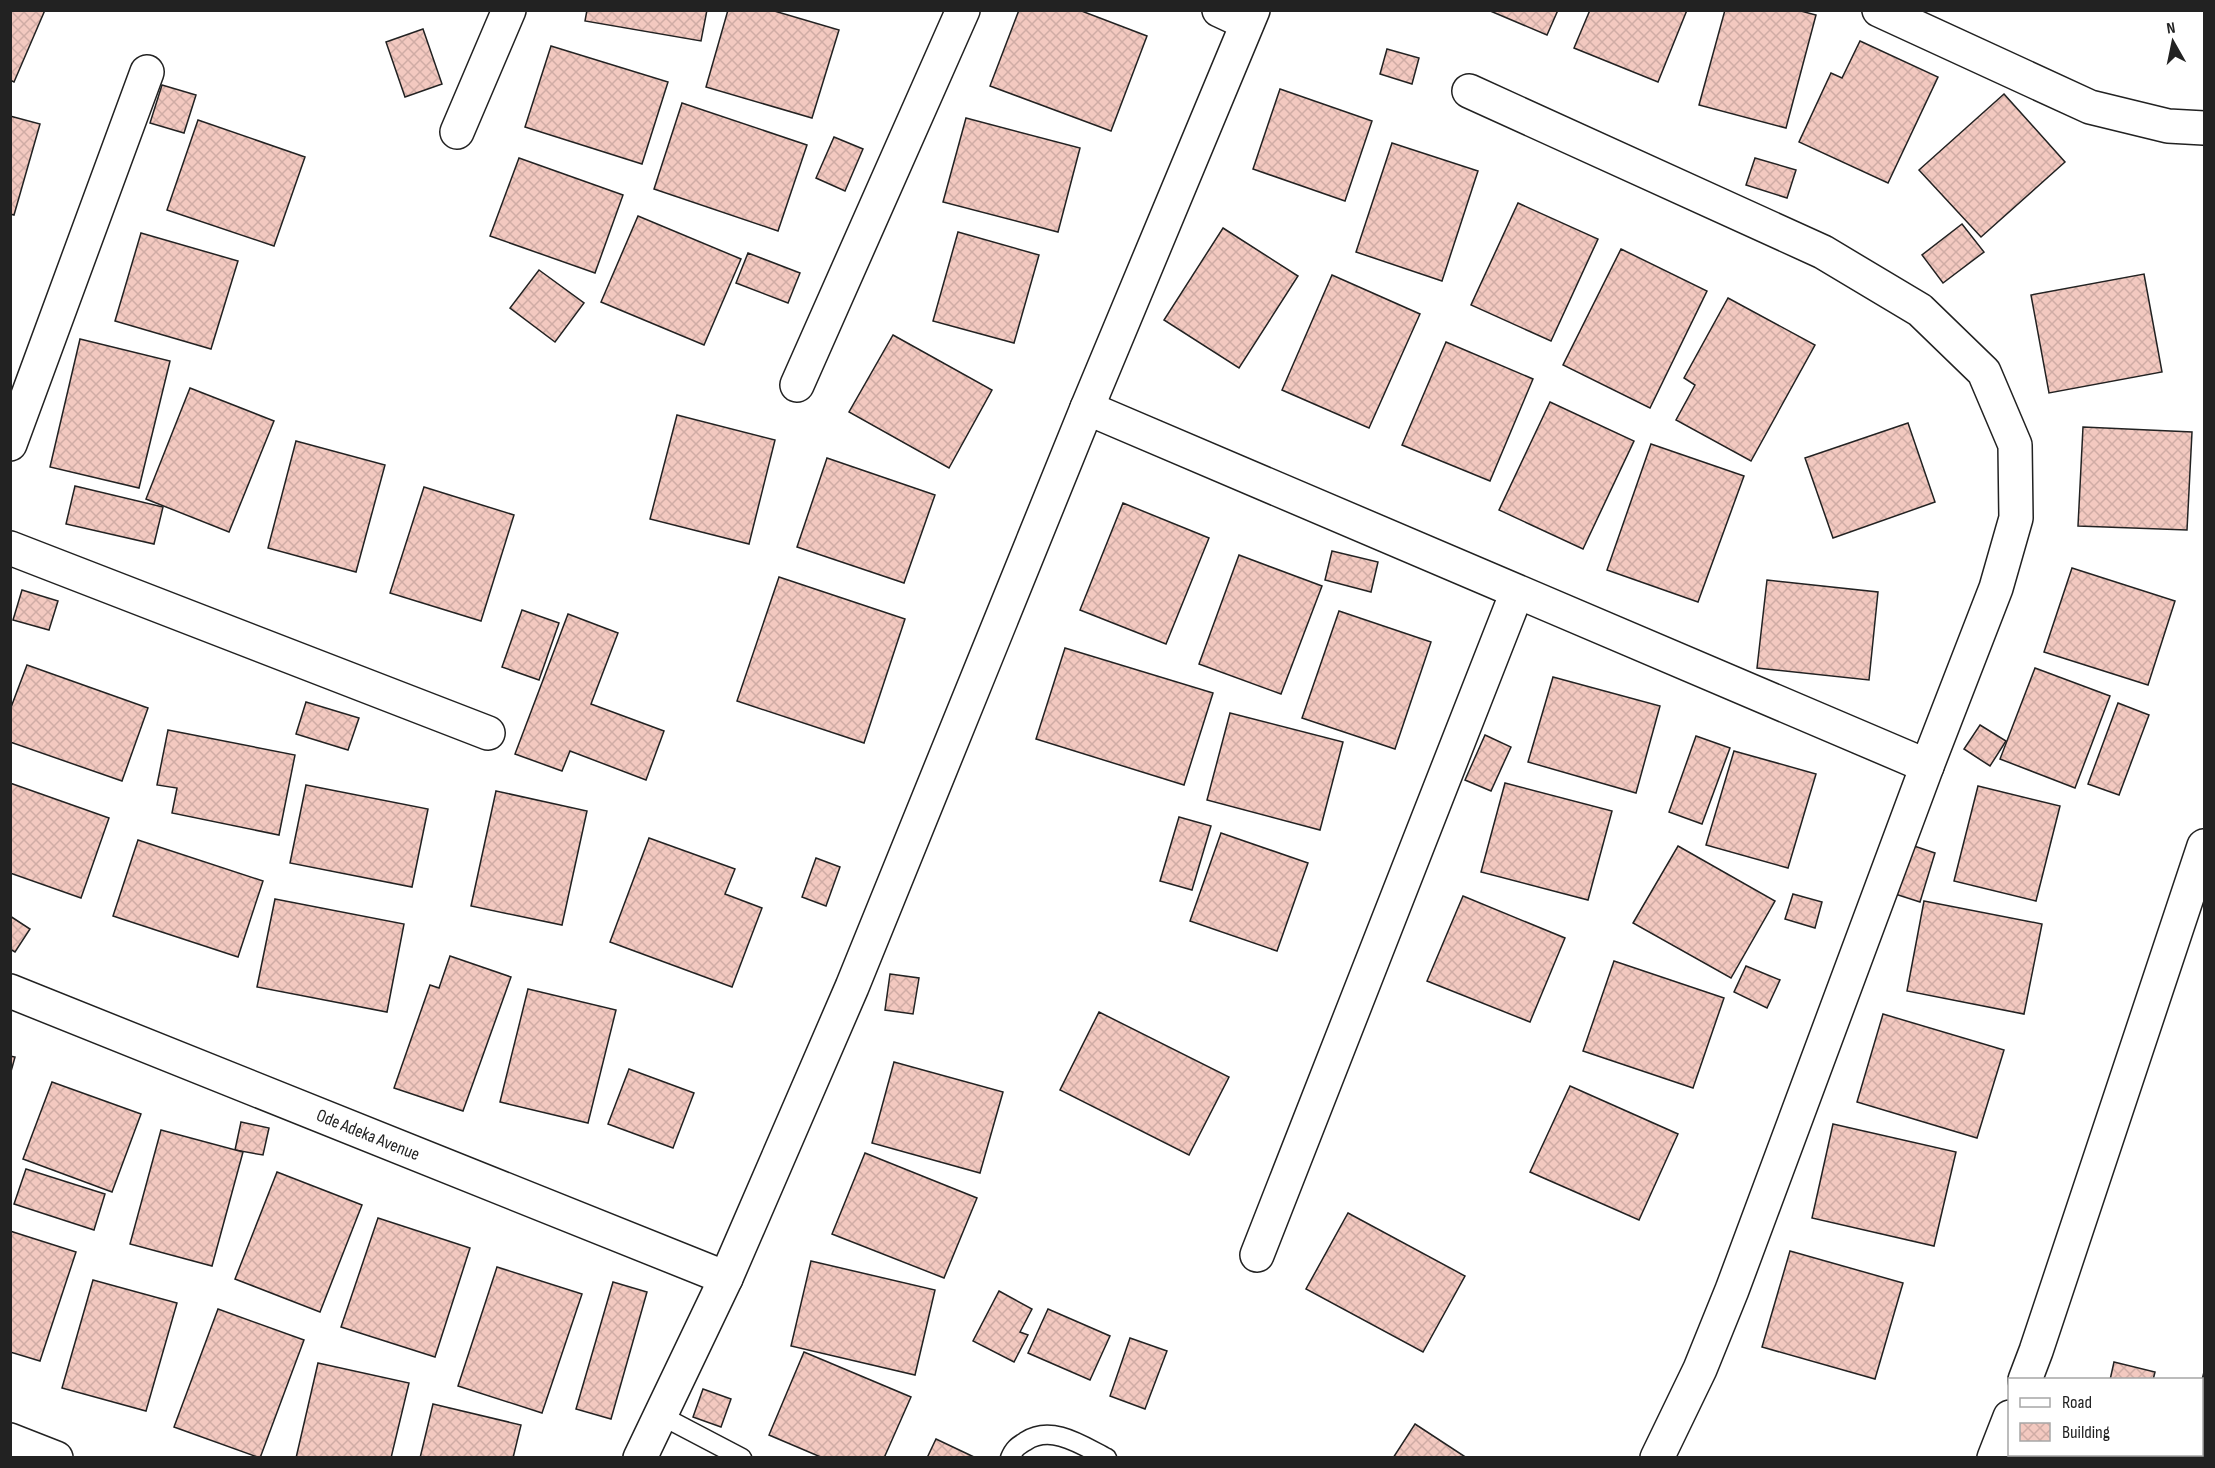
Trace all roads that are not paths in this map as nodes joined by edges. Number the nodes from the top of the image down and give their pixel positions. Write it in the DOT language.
graph roads {
  1 [pos="509,10"];
  2 [pos="963,10"];
  3 [pos="1879,10"];
  4 [pos="1240,15"];
  5 [pos="147,72"];
  6 [pos="1469,91"];
  7 [pos="2205,128"];
  8 [pos="457,132"];
  9 [pos="797,385"];
  10 [pos="1087,408"];
  11 [pos="10,444"];
  12 [pos="10,548"];
  13 [pos="1517,592"];
  14 [pos="488,734"];
  15 [pos="1928,766"];
  16 [pos="2205,846"];
  17 [pos="10,991"];
  18 [pos="1257,1255"];
  19 [pos="726,1278"];
  20 [pos="2026,1378"];
  21 [pos="660,1415"];
  22 [pos="2008,1423"];
  23 [pos="10,1440"];
  24 [pos="56,1458"];
  25 [pos="640,1458"];
  26 [pos="742,1458"];
  27 [pos="1010,1458"];
  28 [pos="1107,1458"];
  29 [pos="1657,1458"];
  30 [pos="1994,1458"];
  1 -- 8 [label="street"];
  2 -- 9 [label="street"];
  3 -- 7 [label="street"];
  4 -- 10 [label="street"];
  5 -- 11 [label="street"];
  6 -- 15 [label="street"];
  10 -- 13 [label="street"];
  10 -- 19 [label="street"];
  12 -- 14 [label="street"];
  13 -- 15 [label="street"];
  13 -- 18 [label="street"];
  15 -- 29 [label="street"];
  16 -- 20 [label="street"];
  17 -- 19 [label="street, Ode Adeka Avenue"];
  19 -- 21 [label="street"];
  21 -- 25 [label="street"];
  21 -- 26 [label="lane"];
  22 -- 30 [label="street"];
  23 -- 24 [label="street"];
  27 -- 28 [label="lane"];
}
